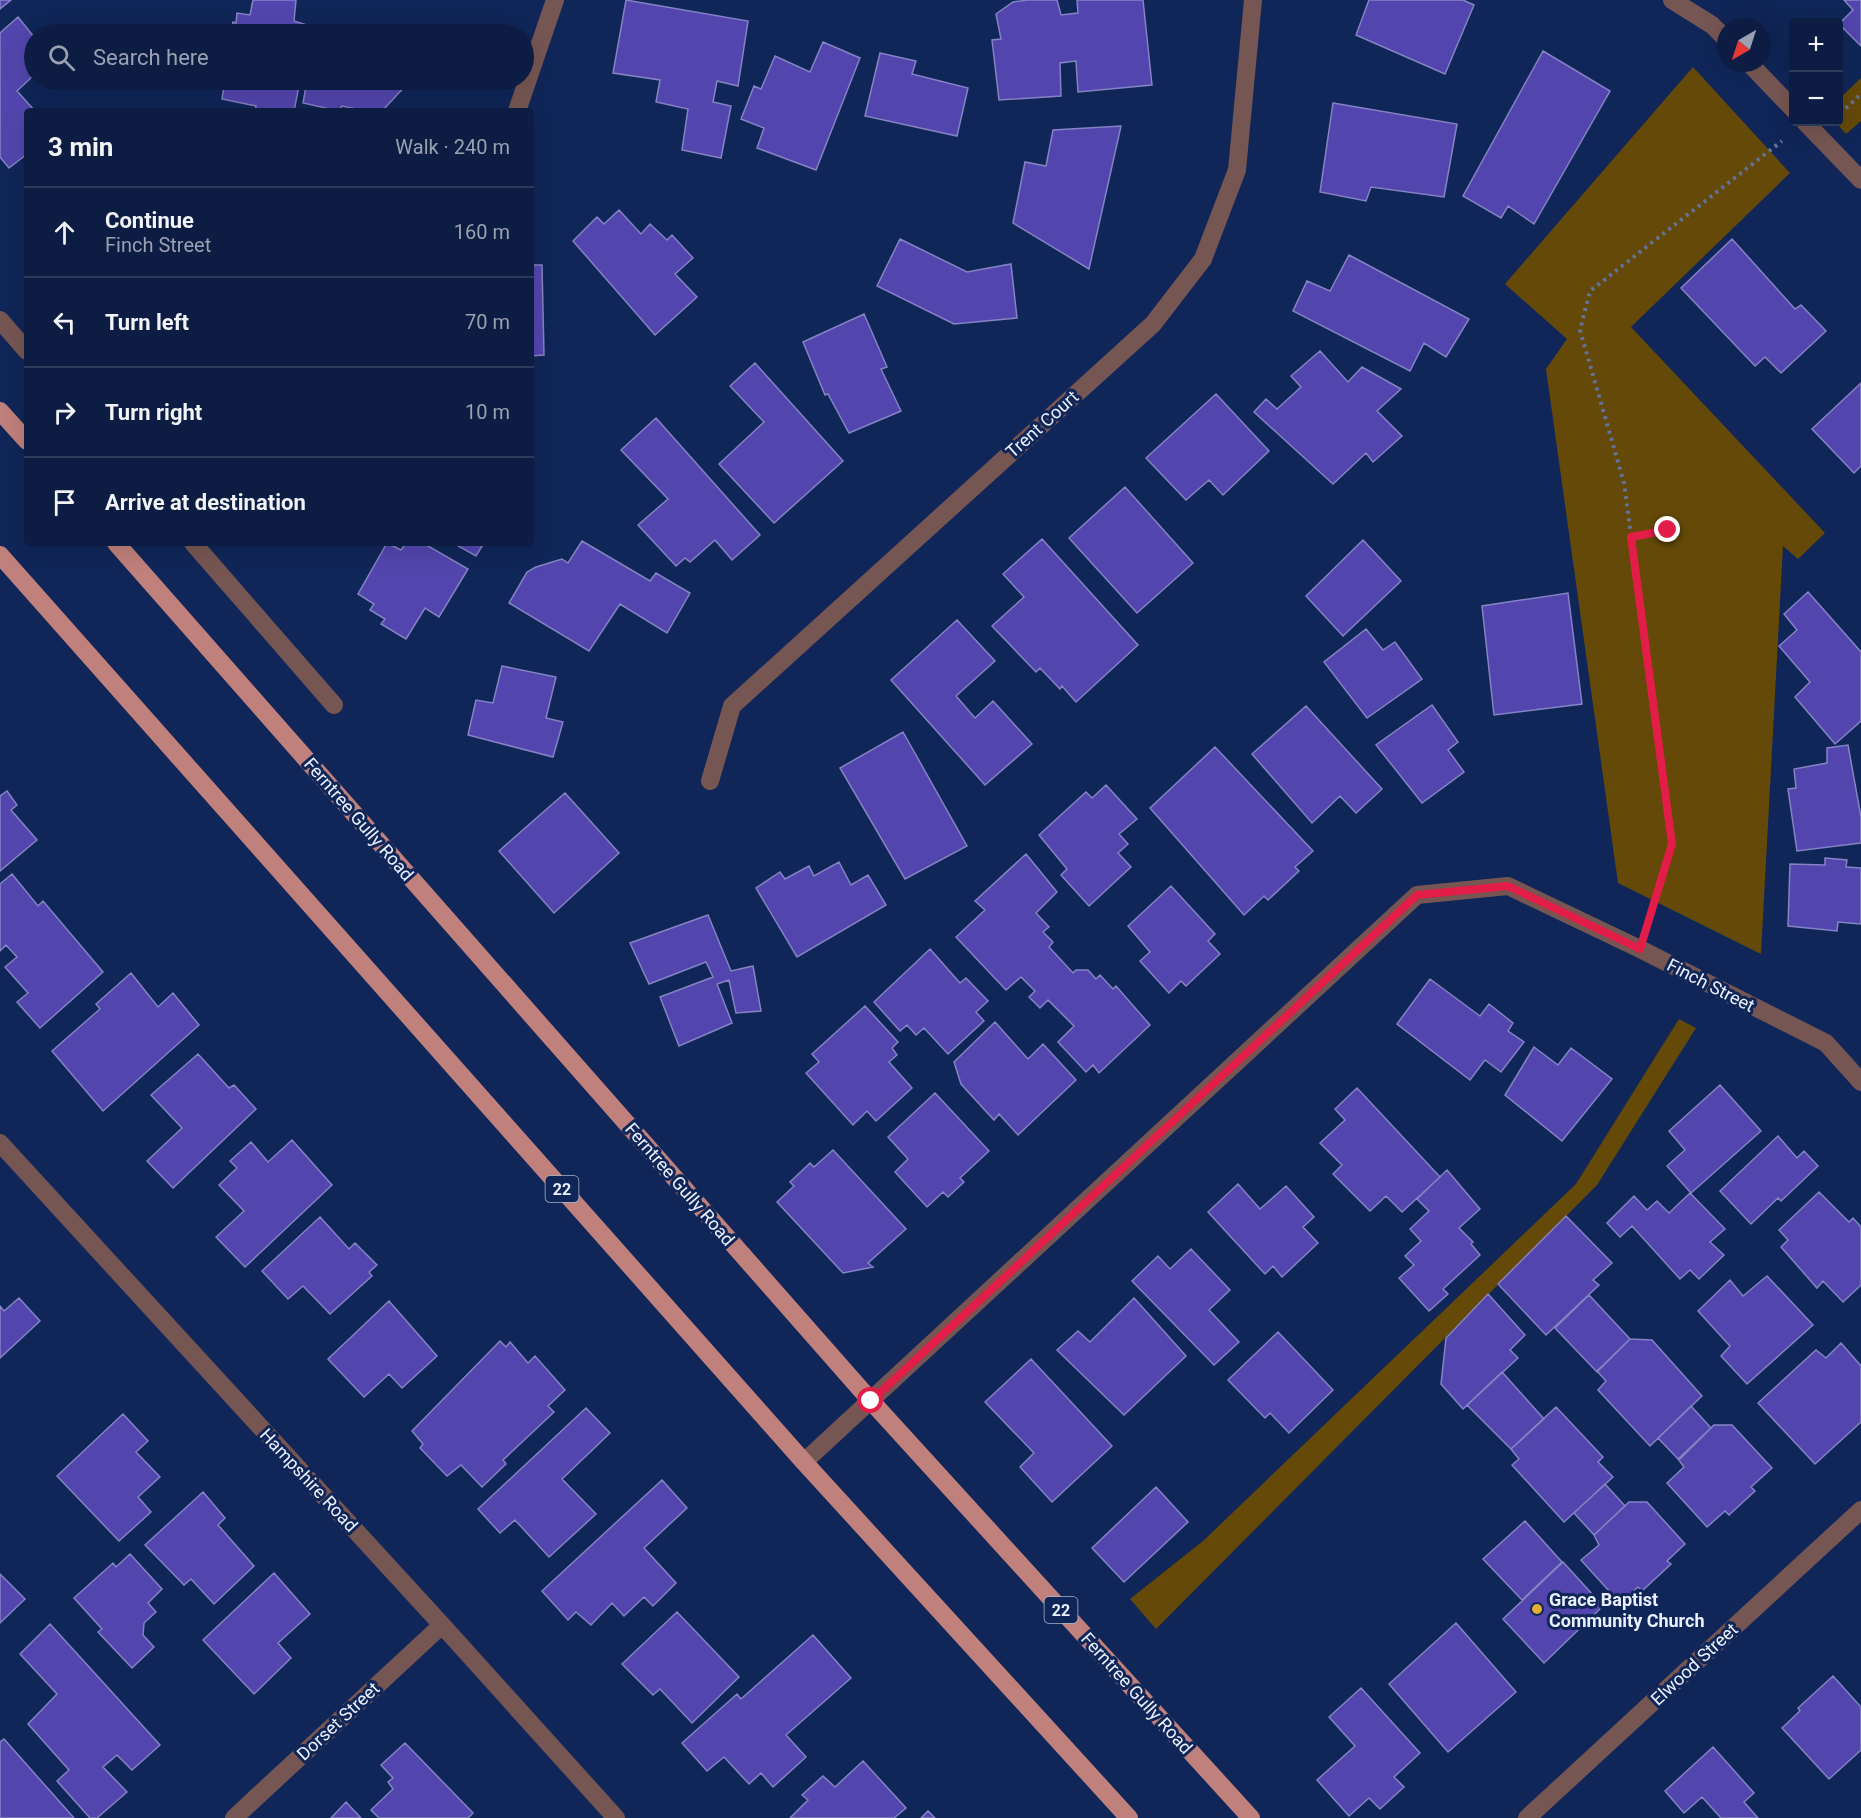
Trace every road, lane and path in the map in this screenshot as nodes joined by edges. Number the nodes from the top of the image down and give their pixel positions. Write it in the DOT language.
graph roads {
  1 [pos="555,0"];
  2 [pos="1253,0"];
  3 [pos="1672,0"];
  4 [pos="1717,30"];
  5 [pos="534,61"];
  6 [pos="1758,72"];
  7 [pos="524,90"];
  8 [pos="1861,94"];
  9 [pos="1789,105"];
  10 [pos="518,108"];
  11 [pos="1843,110"];
  12 [pos="1800,126"];
  13 [pos="1809,126"];
  14 [pos="1861,180"];
  15 [pos="0,320"];
  16 [pos="24,348"];
  17 [pos="0,411"];
  18 [pos="24,438"];
  19 [pos="1668,530"];
  20 [pos="1631,537"];
  21 [pos="119,546"];
  22 [pos="196,546"];
  23 [pos="0,555"];
  24 [pos="334,705"];
  25 [pos="710,781"];
  26 [pos="1640,949"];
  27 [pos="1861,1082"];
  28 [pos="1,1147"];
  29 [pos="871,1401"];
  30 [pos="804,1462"];
  31 [pos="1861,1510"];
  32 [pos="442,1625"];
  33 [pos="234,1818"];
  34 [pos="616,1818"];
  35 [pos="1129,1818"];
  36 [pos="1251,1818"];
  37 [pos="1527,1818"];
  1 -- 5 [label="street"];
  2 -- 25 [label="street, Trent Court"];
  3 -- 4 [label="street"];
  6 -- 9 [label="street"];
  7 -- 10 [label="street"];
  8 -- 11 [label="path"];
  12 -- 20 [label="path"];
  13 -- 14 [label="street"];
  15 -- 16 [label="street"];
  17 -- 18 [label="main road"];
  19 -- 20 [label="path"];
  20 -- 26 [label="path"];
  21 -- 29 [label="main road, Ferntree Gully Road / 22"];
  22 -- 24 [label="street"];
  23 -- 30 [label="main road, 22"];
  26 -- 27 [label="street, Finch Street"];
  26 -- 29 [label="street, Finch Street"];
  28 -- 32 [label="street, Hampshire Road"];
  29 -- 30 [label="street, Finch Street"];
  29 -- 36 [label="main road, Ferntree Gully Road / 22"];
  30 -- 35 [label="main road, 22"];
  31 -- 37 [label="street, Elwood Street"];
  32 -- 33 [label="street, Dorset Street"];
  32 -- 34 [label="street, Hampshire Road"];
}
